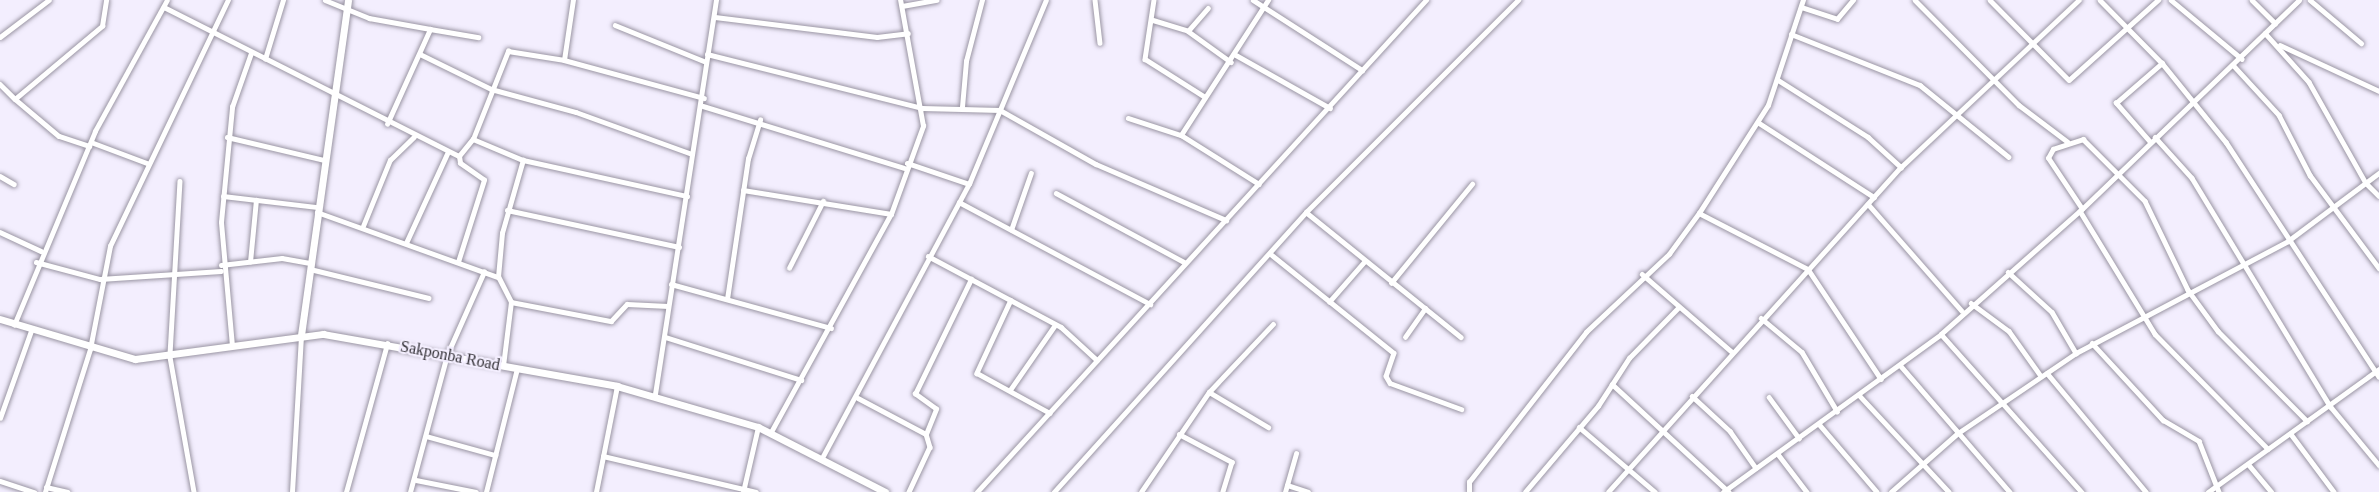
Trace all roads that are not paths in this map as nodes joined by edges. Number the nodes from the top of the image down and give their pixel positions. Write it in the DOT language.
graph roads {
  1 [pos="49,0"];
  2 [pos="106,0"];
  3 [pos="167,0"];
  4 [pos="228,0"];
  5 [pos="284,0"];
  6 [pos="325,0"];
  7 [pos="348,0"];
  8 [pos="573,0"];
  9 [pos="716,0"];
  10 [pos="936,0"];
  11 [pos="982,0"];
  12 [pos="1046,0"];
  13 [pos="1095,0"];
  14 [pos="1154,0"];
  15 [pos="1253,0"];
  16 [pos="1268,0"];
  17 [pos="1426,0"];
  18 [pos="1518,0"];
  19 [pos="1803,0"];
  20 [pos="1853,0"];
  21 [pos="1915,0"];
  22 [pos="1990,0"];
  23 [pos="2079,0"];
  24 [pos="2100,0"];
  25 [pos="2158,0"];
  26 [pos="2171,0"];
  27 [pos="2252,0"];
  28 [pos="2299,0"];
  29 [pos="2310,0"];
  30 [pos="901,3"];
  31 [pos="1263,6"];
  32 [pos="164,7"];
  33 [pos="1801,7"];
  34 [pos="1208,8"];
  35 [pos="346,9"];
  36 [pos="715,17"];
  37 [pos="1153,20"];
  38 [pos="2275,23"];
  39 [pos="615,25"];
  40 [pos="212,27"];
  41 [pos="2126,27"];
  42 [pos="430,29"];
  43 [pos="1188,31"];
  44 [pos="908,33"];
  45 [pos="2265,33"];
  46 [pos="1791,34"];
  47 [pos="0,37"];
  48 [pos="478,37"];
  49 [pos="1100,43"];
  50 [pos="2032,44"];
  51 [pos="2277,44"];
  52 [pos="2361,44"];
  53 [pos="251,53"];
  54 [pos="420,54"];
  55 [pos="707,54"];
  56 [pos="1236,55"];
  57 [pos="264,59"];
  58 [pos="2242,59"];
  59 [pos="564,60"];
  60 [pos="706,62"];
  61 [pos="1231,62"];
  62 [pos="2162,63"];
  63 [pos="2234,66"];
  64 [pos="1362,70"];
  65 [pos="1778,80"];
  66 [pos="1994,80"];
  67 [pos="0,84"];
  68 [pos="491,89"];
  69 [pos="2379,91"];
  70 [pos="334,96"];
  71 [pos="1205,97"];
  72 [pos="704,98"];
  73 [pos="15,99"];
  74 [pos="2193,104"];
  75 [pos="703,106"];
  76 [pos="962,107"];
  77 [pos="922,108"];
  78 [pos="1330,108"];
  79 [pos="1000,110"];
  80 [pos="1958,115"];
  81 [pos="1128,118"];
  82 [pos="760,120"];
  83 [pos="1759,123"];
  84 [pos="387,124"];
  85 [pos="1181,135"];
  86 [pos="227,137"];
  87 [pos="414,137"];
  88 [pos="2155,137"];
  89 [pos="473,139"];
  90 [pos="2068,142"];
  91 [pos="2150,142"];
  92 [pos="90,144"];
  93 [pos="447,154"];
  94 [pos="692,154"];
  95 [pos="459,156"];
  96 [pos="2009,157"];
  97 [pos="324,160"];
  98 [pos="523,160"];
  99 [pos="147,163"];
  100 [pos="905,166"];
  101 [pos="1902,167"];
  102 [pos="1031,173"];
  103 [pos="2379,173"];
  104 [pos="2119,174"];
  105 [pos="0,176"];
  106 [pos="180,181"];
  107 [pos="2366,183"];
  108 [pos="14,184"];
  109 [pos="969,184"];
  110 [pos="1259,184"];
  111 [pos="1472,184"];
  112 [pos="743,190"];
  113 [pos="1056,193"];
  114 [pos="223,196"];
  115 [pos="687,196"];
  116 [pos="2379,196"];
  117 [pos="1874,197"];
  118 [pos="256,200"];
  119 [pos="815,200"];
  120 [pos="823,201"];
  121 [pos="958,202"];
  122 [pos="1868,204"];
  123 [pos="819,208"];
  124 [pos="317,210"];
  125 [pos="507,210"];
  126 [pos="2081,210"];
  127 [pos="2334,211"];
  128 [pos="1306,212"];
  129 [pos="1699,213"];
  130 [pos="891,214"];
  131 [pos="1226,220"];
  132 [pos="363,226"];
  133 [pos="1011,230"];
  134 [pos="0,232"];
  135 [pos="2288,241"];
  136 [pos="406,243"];
  137 [pos="679,247"];
  138 [pos="41,251"];
  139 [pos="1272,255"];
  140 [pos="928,256"];
  141 [pos="36,262"];
  142 [pos="249,262"];
  143 [pos="458,262"];
  144 [pos="1184,262"];
  145 [pos="1364,262"];
  146 [pos="310,266"];
  147 [pos="2246,266"];
  148 [pos="221,268"];
  149 [pos="789,268"];
  150 [pos="2379,268"];
  151 [pos="1808,269"];
  152 [pos="484,272"];
  153 [pos="2008,272"];
  154 [pos="1642,274"];
  155 [pos="172,277"];
  156 [pos="498,277"];
  157 [pos="100,279"];
  158 [pos="971,279"];
  159 [pos="1391,283"];
  160 [pos="672,284"];
  161 [pos="2188,290"];
  162 [pos="429,298"];
  163 [pos="727,299"];
  164 [pos="1011,300"];
  165 [pos="511,302"];
  166 [pos="1329,303"];
  167 [pos="1971,303"];
  168 [pos="1150,304"];
  169 [pos="668,306"];
  170 [pos="1425,308"];
  171 [pos="1677,309"];
  172 [pos="1962,311"];
  173 [pos="2143,316"];
  174 [pos="1761,318"];
  175 [pos="0,320"];
  176 [pos="1273,324"];
  177 [pos="14,325"];
  178 [pos="1056,325"];
  179 [pos="831,328"];
  180 [pos="31,331"];
  181 [pos="1941,334"];
  182 [pos="301,335"];
  183 [pos="665,337"];
  184 [pos="1405,337"];
  185 [pos="1461,337"];
  186 [pos="2092,343"];
  187 [pos="387,344"];
  188 [pos="232,346"];
  189 [pos="90,348"];
  190 [pos="1732,352"];
  191 [pos="2076,353"];
  192 [pos="447,355"];
  193 [pos="170,357"];
  194 [pos="1097,360"];
  195 [pos="1900,365"];
  196 [pos="502,366"];
  197 [pos="517,369"];
  198 [pos="2377,370"];
  199 [pos="2047,373"];
  200 [pos="2041,376"];
  201 [pos="2379,378"];
  202 [pos="1881,379"];
  203 [pos="801,380"];
  204 [pos="1612,384"];
  205 [pos="617,386"];
  206 [pos="1010,390"];
  207 [pos="1209,392"];
  208 [pos="655,394"];
  209 [pos="1859,395"];
  210 [pos="1692,396"];
  211 [pos="1769,397"];
  212 [pos="858,398"];
  213 [pos="2001,403"];
  214 [pos="2330,406"];
  215 [pos="1461,409"];
  216 [pos="1837,411"];
  217 [pos="1050,412"];
  218 [pos="0,418"];
  219 [pos="2307,421"];
  220 [pos="1819,424"];
  221 [pos="758,427"];
  222 [pos="1268,427"];
  223 [pos="1579,427"];
  224 [pos="1663,430"];
  225 [pos="771,432"];
  226 [pos="1958,433"];
  227 [pos="926,434"];
  228 [pos="1179,434"];
  229 [pos="2290,434"];
  230 [pos="426,436"];
  231 [pos="1799,438"];
  232 [pos="2268,449"];
  233 [pos="1296,454"];
  234 [pos="1778,454"];
  235 [pos="495,455"];
  236 [pos="603,456"];
  237 [pos="823,456"];
  238 [pos="1922,463"];
  239 [pos="2250,465"];
  240 [pos="2379,465"];
  241 [pos="1756,468"];
  242 [pos="1629,469"];
  243 [pos="416,480"];
  244 [pos="0,481"];
  245 [pos="2218,484"];
  246 [pos="1287,485"];
  247 [pos="744,486"];
  248 [pos="46,489"];
  249 [pos="1726,491"];
  250 [pos="34,492"];
  251 [pos="67,492"];
  252 [pos="194,492"];
  253 [pos="292,492"];
  254 [pos="346,492"];
  255 [pos="410,492"];
  256 [pos="476,492"];
  257 [pos="486,492"];
  258 [pos="596,492"];
  259 [pos="743,492"];
  260 [pos="756,492"];
  261 [pos="885,492"];
  262 [pos="909,492"];
  263 [pos="977,492"];
  264 [pos="1054,492"];
  265 [pos="1142,492"];
  266 [pos="1223,492"];
  267 [pos="1285,492"];
  268 [pos="1308,492"];
  269 [pos="1469,492"];
  270 [pos="1525,492"];
  271 [pos="1608,492"];
  272 [pos="1655,492"];
  273 [pos="1807,492"];
  274 [pos="1877,492"];
  275 [pos="1891,492"];
  276 [pos="1949,492"];
  277 [pos="2010,492"];
  278 [pos="2082,492"];
  279 [pos="2146,492"];
  280 [pos="2208,492"];
  281 [pos="2219,492"];
  282 [pos="2272,492"];
  283 [pos="2334,492"];
  1 -- 47 [label="street"];
  2 -- 73 [label="street"];
  3 -- 32 [label="street"];
  4 -- 40 [label="street"];
  5 -- 57 [label="street"];
  6 -- 35 [label="street"];
  7 -- 35 [label="main road"];
  8 -- 59 [label="street"];
  9 -- 36 [label="street"];
  10 -- 30 [label="street"];
  11 -- 76 [label="street"];
  12 -- 79 [label="street"];
  13 -- 49 [label="street"];
  14 -- 37 [label="street"];
  15 -- 31 [label="street"];
  16 -- 31 [label="street"];
  17 -- 64 [label="street"];
  18 -- 128 [label="street"];
  19 -- 33 [label="street"];
  20 -- 33 [label="street"];
  21 -- 66 [label="street"];
  22 -- 50 [label="street"];
  23 -- 50 [label="street"];
  24 -- 41 [label="street"];
  25 -- 41 [label="street"];
  26 -- 58 [label="street"];
  27 -- 38 [label="street"];
  28 -- 38 [label="street"];
  29 -- 52 [label="street"];
  30 -- 44 [label="street"];
  31 -- 56 [label="street"];
  31 -- 64 [label="street"];
  32 -- 40 [label="street"];
  32 -- 92 [label="street"];
  33 -- 46 [label="street"];
  34 -- 43 [label="street"];
  35 -- 42 [label="street"];
  35 -- 70 [label="main road"];
  36 -- 44 [label="street"];
  36 -- 55 [label="street"];
  37 -- 43 [label="street"];
  37 -- 71 [label="street"];
  38 -- 45 [label="street"];
  39 -- 60 [label="street"];
  40 -- 53 [label="street"];
  40 -- 99 [label="street"];
  41 -- 50 [label="street"];
  41 -- 62 [label="street"];
  42 -- 48 [label="street"];
  42 -- 54 [label="street"];
  43 -- 61 [label="street"];
  44 -- 77 [label="street"];
  45 -- 51 [label="street"];
  45 -- 58 [label="street"];
  46 -- 65 [label="street"];
  46 -- 80 [label="street"];
  50 -- 66 [label="street"];
  51 -- 69 [label="street"];
  51 -- 107 [label="street"];
  53 -- 57 [label="street"];
  53 -- 86 [label="street"];
  54 -- 68 [label="street"];
  54 -- 84 [label="street"];
  55 -- 60 [label="street"];
  55 -- 77 [label="street"];
  56 -- 61 [label="street"];
  56 -- 78 [label="street"];
  57 -- 70 [label="street"];
  58 -- 63 [label="street"];
  59 -- 68 [label="street"];
  59 -- 72 [label="street"];
  60 -- 72 [label="street"];
  61 -- 71 [label="street"];
  62 -- 74 [label="street"];
  62 -- 91 [label="street"];
  63 -- 74 [label="street"];
  63 -- 127 [label="street"];
  64 -- 78 [label="street"];
  65 -- 83 [label="street"];
  65 -- 101 [label="street"];
  66 -- 80 [label="street"];
  66 -- 90 [label="street"];
  67 -- 73 [label="street"];
  68 -- 89 [label="street"];
  68 -- 94 [label="street"];
  70 -- 84 [label="street"];
  70 -- 97 [label="main road"];
  71 -- 85 [label="street"];
  72 -- 75 [label="street"];
  73 -- 92 [label="street"];
  74 -- 88 [label="street"];
  74 -- 135 [label="street"];
  75 -- 82 [label="street"];
  75 -- 94 [label="street"];
  76 -- 77 [label="street"];
  76 -- 79 [label="street"];
  77 -- 100 [label="street"];
  78 -- 110 [label="street"];
  79 -- 109 [label="street"];
  79 -- 131 [label="street"];
  80 -- 96 [label="street"];
  80 -- 101 [label="street"];
  81 -- 85 [label="street"];
  82 -- 100 [label="street"];
  82 -- 112 [label="street"];
  83 -- 117 [label="street"];
  83 -- 129 [label="street"];
  84 -- 87 [label="street"];
  85 -- 110 [label="street"];
  86 -- 97 [label="street"];
  86 -- 114 [label="street"];
  87 -- 93 [label="street"];
  87 -- 132 [label="street"];
  88 -- 91 [label="street"];
  88 -- 147 [label="street"];
  89 -- 95 [label="street"];
  89 -- 98 [label="street"];
  90 -- 104 [label="street"];
  90 -- 126 [label="street"];
  91 -- 104 [label="street"];
  92 -- 99 [label="street"];
  92 -- 138 [label="street"];
  93 -- 95 [label="street"];
  93 -- 136 [label="street"];
  94 -- 115 [label="street"];
  95 -- 143 [label="street"];
  97 -- 124 [label="main road"];
  98 -- 115 [label="street"];
  98 -- 125 [label="street"];
  99 -- 157 [label="street"];
  100 -- 109 [label="street"];
  100 -- 130 [label="street"];
  101 -- 117 [label="street"];
  102 -- 133 [label="street"];
  103 -- 107 [label="street"];
  104 -- 126 [label="street"];
  104 -- 161 [label="street"];
  105 -- 108 [label="street"];
  106 -- 155 [label="street"];
  107 -- 116 [label="street"];
  107 -- 127 [label="street"];
  109 -- 121 [label="street"];
  110 -- 131 [label="street"];
  111 -- 159 [label="street"];
  112 -- 119 [label="street"];
  112 -- 163 [label="street"];
  113 -- 144 [label="street"];
  114 -- 118 [label="street"];
  114 -- 148 [label="street"];
  115 -- 137 [label="street"];
  117 -- 122 [label="street"];
  118 -- 124 [label="street"];
  118 -- 142 [label="street"];
  119 -- 120 [label="street"];
  119 -- 123 [label="street"];
  120 -- 123 [label="street"];
  120 -- 130 [label="street"];
  121 -- 133 [label="street"];
  121 -- 140 [label="street"];
  122 -- 151 [label="street"];
  122 -- 172 [label="street"];
  123 -- 149 [label="street"];
  124 -- 132 [label="street"];
  124 -- 146 [label="main road"];
  125 -- 137 [label="street"];
  125 -- 156 [label="street"];
  126 -- 153 [label="street"];
  126 -- 173 [label="street"];
  127 -- 135 [label="street"];
  127 -- 150 [label="street"];
  128 -- 139 [label="street"];
  128 -- 145 [label="street"];
  129 -- 151 [label="street"];
  129 -- 154 [label="street"];
  130 -- 179 [label="street"];
  131 -- 144 [label="street"];
  132 -- 136 [label="street"];
  133 -- 168 [label="street"];
  134 -- 138 [label="street"];
  135 -- 147 [label="street"];
  135 -- 198 [label="street"];
  136 -- 143 [label="street"];
  137 -- 160 [label="street"];
  138 -- 141 [label="street"];
  139 -- 166 [label="street"];
  139 -- 264 [label="street"];
  140 -- 158 [label="street"];
  140 -- 212 [label="street"];
  141 -- 157 [label="street"];
  141 -- 177 [label="street"];
  142 -- 146 [label="street"];
  142 -- 148 [label="street"];
  143 -- 152 [label="street"];
  144 -- 168 [label="street"];
  145 -- 159 [label="street"];
  145 -- 166 [label="street"];
  146 -- 162 [label="street"];
  146 -- 182 [label="main road"];
  147 -- 161 [label="street"];
  147 -- 214 [label="street"];
  148 -- 155 [label="street"];
  148 -- 188 [label="street"];
  151 -- 174 [label="street"];
  151 -- 202 [label="street"];
  152 -- 156 [label="street"];
  152 -- 192 [label="street"];
  153 -- 167 [label="street"];
  153 -- 191 [label="street"];
  154 -- 171 [label="street"];
  154 -- 269 [label="street"];
  155 -- 157 [label="street"];
  155 -- 193 [label="street"];
  156 -- 165 [label="street"];
  157 -- 189 [label="street"];
  158 -- 164 [label="street"];
  158 -- 227 [label="street"];
  159 -- 170 [label="street"];
  160 -- 163 [label="street"];
  160 -- 169 [label="street"];
  161 -- 173 [label="street"];
  161 -- 219 [label="street"];
  163 -- 179 [label="street"];
  164 -- 178 [label="street"];
  164 -- 206 [label="street"];
  165 -- 169 [label="street"];
  165 -- 196 [label="street"];
  166 -- 215 [label="street"];
  167 -- 172 [label="street"];
  167 -- 200 [label="street"];
  168 -- 194 [label="street"];
  169 -- 183 [label="street"];
  170 -- 184 [label="street"];
  170 -- 185 [label="street"];
  171 -- 190 [label="street"];
  171 -- 204 [label="street"];
  172 -- 181 [label="street"];
  173 -- 186 [label="street"];
  173 -- 232 [label="street"];
  174 -- 190 [label="street"];
  174 -- 216 [label="street"];
  175 -- 177 [label="main road, Sakponba Road"];
  176 -- 207 [label="street"];
  177 -- 180 [label="main road, Sakponba Road"];
  178 -- 194 [label="street"];
  178 -- 206 [label="street"];
  179 -- 203 [label="street"];
  180 -- 189 [label="main road, Sakponba Road"];
  180 -- 218 [label="street"];
  181 -- 195 [label="street"];
  181 -- 213 [label="street"];
  182 -- 187 [label="main road, Sakponba Road"];
  182 -- 188 [label="main road, Sakponba Road"];
  182 -- 253 [label="street"];
  183 -- 203 [label="street"];
  183 -- 208 [label="street"];
  186 -- 191 [label="street"];
  186 -- 245 [label="street"];
  187 -- 192 [label="main road, Sakponba Road"];
  187 -- 254 [label="street"];
  188 -- 193 [label="main road, Sakponba Road"];
  189 -- 193 [label="main road, Sakponba Road"];
  189 -- 248 [label="street"];
  190 -- 210 [label="street"];
  191 -- 199 [label="street"];
  192 -- 196 [label="main road, Sakponba Road"];
  192 -- 230 [label="street"];
  193 -- 252 [label="street"];
  194 -- 217 [label="street"];
  195 -- 202 [label="street"];
  195 -- 226 [label="street"];
  196 -- 197 [label="main road, Sakponba Road"];
  197 -- 205 [label="main road, Sakponba Road"];
  197 -- 235 [label="street"];
  198 -- 201 [label="street"];
  198 -- 214 [label="street"];
  199 -- 200 [label="street"];
  199 -- 279 [label="street"];
  200 -- 213 [label="street"];
  202 -- 209 [label="street"];
  203 -- 225 [label="street"];
  204 -- 223 [label="street"];
  204 -- 224 [label="street"];
  205 -- 208 [label="main road, Sakponba Road"];
  205 -- 236 [label="street"];
  206 -- 217 [label="street"];
  207 -- 222 [label="street"];
  207 -- 228 [label="street"];
  208 -- 221 [label="main road, Sakponba Road"];
  209 -- 216 [label="street"];
  209 -- 238 [label="street"];
  210 -- 224 [label="street"];
  210 -- 241 [label="street"];
  211 -- 231 [label="street"];
  212 -- 227 [label="street"];
  212 -- 237 [label="street"];
  213 -- 226 [label="street"];
  213 -- 278 [label="street"];
  214 -- 219 [label="street"];
  214 -- 240 [label="street"];
  216 -- 220 [label="street"];
  217 -- 263 [label="street"];
  219 -- 229 [label="street"];
  220 -- 231 [label="street"];
  220 -- 274 [label="street"];
  221 -- 225 [label="main road, Sakponba Road"];
  221 -- 247 [label="street"];
  223 -- 242 [label="street"];
  223 -- 270 [label="street"];
  224 -- 242 [label="street"];
  224 -- 249 [label="street"];
  225 -- 237 [label="main road, Sakponba Road"];
  226 -- 238 [label="street"];
  226 -- 277 [label="street"];
  227 -- 262 [label="street"];
  228 -- 265 [label="street"];
  228 -- 266 [label="street"];
  229 -- 232 [label="street"];
  229 -- 283 [label="street"];
  230 -- 235 [label="street"];
  230 -- 243 [label="street"];
  231 -- 234 [label="street"];
  232 -- 239 [label="street"];
  233 -- 246 [label="street"];
  234 -- 241 [label="street"];
  234 -- 273 [label="street"];
  235 -- 257 [label="street"];
  236 -- 247 [label="street"];
  236 -- 258 [label="street"];
  237 -- 261 [label="main road, Sakponba Road"];
  238 -- 275 [label="street"];
  238 -- 276 [label="street"];
  239 -- 245 [label="street"];
  239 -- 282 [label="street"];
  241 -- 249 [label="street"];
  242 -- 271 [label="street"];
  242 -- 272 [label="street"];
  243 -- 255 [label="street"];
  243 -- 256 [label="street"];
  244 -- 250 [label="street"];
  245 -- 280 [label="street"];
  245 -- 281 [label="street"];
  246 -- 267 [label="street"];
  246 -- 268 [label="street"];
  247 -- 259 [label="street"];
  247 -- 260 [label="street"];
  248 -- 251 [label="street"];
}
